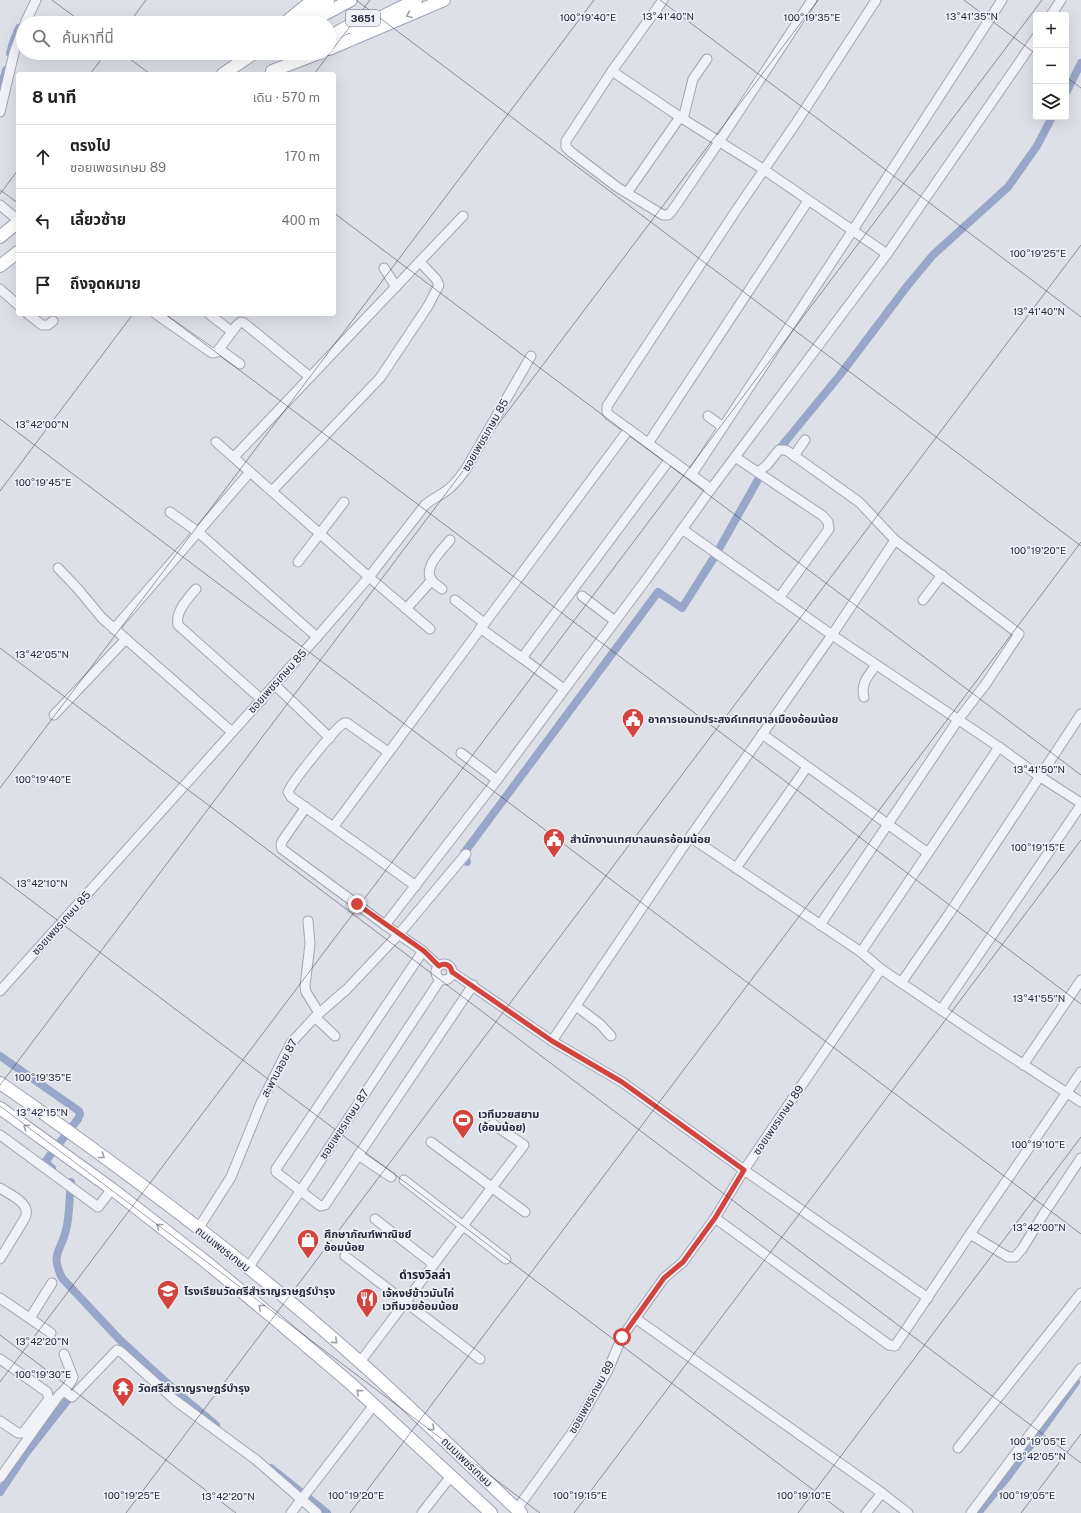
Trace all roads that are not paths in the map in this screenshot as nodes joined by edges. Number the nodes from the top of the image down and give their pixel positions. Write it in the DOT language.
graph roads {
  1 [pos="36,0"];
  2 [pos="312,0"];
  3 [pos="328,0"];
  4 [pos="351,0"];
  5 [pos="397,0"];
  6 [pos="416,0"];
  7 [pos="444,0"];
  8 [pos="663,0"];
  9 [pos="812,0"];
  10 [pos="876,0"];
  11 [pos="1002,0"];
  12 [pos="1062,0"];
  13 [pos="1054,12"];
  14 [pos="28,16"];
  15 [pos="293,16"];
  16 [pos="304,16"];
  17 [pos="321,16"];
  18 [pos="336,33"];
  19 [pos="336,40"];
  20 [pos="1033,42"];
  21 [pos="336,46"];
  22 [pos="16,47"];
  23 [pos="707,59"];
  24 [pos="244,60"];
  25 [pos="290,60"];
  26 [pos="295,60"];
  27 [pos="302,60"];
  28 [pos="612,71"];
  29 [pos="226,72"];
  30 [pos="271,72"];
  31 [pos="271,72"];
  32 [pos="272,72"];
  33 [pos="0,112"];
  34 [pos="682,118"];
  35 [pos="719,142"];
  36 [pos="763,169"];
  37 [pos="627,193"];
  38 [pos="808,201"];
  39 [pos="0,205"];
  40 [pos="463,216"];
  41 [pos="16,219"];
  42 [pos="16,223"];
  43 [pos="853,230"];
  44 [pos="0,237"];
  45 [pos="16,254"];
  46 [pos="887,254"];
  47 [pos="420,262"];
  48 [pos="0,266"];
  49 [pos="384,268"];
  50 [pos="396,287"];
  51 [pos="0,289"];
  52 [pos="16,303"];
  53 [pos="31,316"];
  54 [pos="159,316"];
  55 [pos="212,316"];
  56 [pos="53,321"];
  57 [pos="232,330"];
  58 [pos="219,349"];
  59 [pos="530,356"];
  60 [pos="240,364"];
  61 [pos="310,377"];
  62 [pos="708,416"];
  63 [pos="723,427"];
  64 [pos="629,429"];
  65 [pos="805,440"];
  66 [pos="216,442"];
  67 [pos="649,442"];
  68 [pos="794,456"];
  69 [pos="234,457"];
  70 [pos="735,457"];
  71 [pos="670,459"];
  72 [pos="250,472"];
  73 [pos="758,472"];
  74 [pos="692,474"];
  75 [pos="711,489"];
  76 [pos="272,491"];
  77 [pos="344,502"];
  78 [pos="170,512"];
  79 [pos="682,530"];
  80 [pos="198,532"];
  81 [pos="320,533"];
  82 [pos="450,540"];
  83 [pos="895,540"];
  84 [pos="298,562"];
  85 [pos="58,568"];
  86 [pos="942,576"];
  87 [pos="369,577"];
  88 [pos="432,580"];
  89 [pos="196,589"];
  90 [pos="442,589"];
  91 [pos="582,596"];
  92 [pos="779,598"];
  93 [pos="455,600"];
  94 [pos="923,600"];
  95 [pos="406,609"];
  96 [pos="615,621"];
  97 [pos="482,626"];
  98 [pos="114,629"];
  99 [pos="430,629"];
  100 [pos="832,635"];
  101 [pos="317,636"];
  102 [pos="126,639"];
  103 [pos="522,658"];
  104 [pos="876,665"];
  105 [pos="275,685"];
  106 [pos="564,689"];
  107 [pos="864,697"];
  108 [pos="262,700"];
  109 [pos="1081,714"];
  110 [pos="54,715"];
  111 [pos="958,720"];
  112 [pos="232,732"];
  113 [pos="762,734"];
  114 [pos="330,738"];
  115 [pos="999,746"];
  116 [pos="388,752"];
  117 [pos="461,753"];
  118 [pos="807,767"];
  119 [pos="1039,776"];
  120 [pos="497,780"];
  121 [pos="1081,804"];
  122 [pos="306,807"];
  123 [pos="888,825"];
  124 [pos="334,826"];
  125 [pos="690,837"];
  126 [pos="928,853"];
  127 [pos="466,854"];
  128 [pos="736,868"];
  129 [pos="416,886"];
  130 [pos="308,921"];
  131 [pos="385,925"];
  132 [pos="820,925"];
  133 [pos="399,934"];
  134 [pos="424,951"];
  135 [pos="860,952"];
  136 [pos="439,966"];
  137 [pos="881,969"];
  138 [pos="452,972"];
  139 [pos="440,980"];
  140 [pos="1081,980"];
  141 [pos="901,983"];
  142 [pos="473,985"];
  143 [pos="0,991"];
  144 [pos="576,1006"];
  145 [pos="941,1010"];
  146 [pos="317,1015"];
  147 [pos="335,1036"];
  148 [pos="612,1036"];
  149 [pos="552,1041"];
  150 [pos="1023,1065"];
  151 [pos="1081,1072"];
  152 [pos="0,1083"];
  153 [pos="1067,1093"];
  154 [pos="1081,1102"];
  155 [pos="1,1111"];
  156 [pos="493,1124"];
  157 [pos="0,1135"];
  158 [pos="431,1142"];
  159 [pos="358,1155"];
  160 [pos="1081,1158"];
  161 [pos="744,1170"];
  162 [pos="391,1177"];
  163 [pos="404,1180"];
  164 [pos="492,1187"];
  165 [pos="0,1188"];
  166 [pos="112,1189"];
  167 [pos="301,1190"];
  168 [pos="525,1212"];
  169 [pos="715,1218"];
  170 [pos="375,1219"];
  171 [pos="463,1225"];
  172 [pos="198,1229"];
  173 [pos="970,1234"];
  174 [pos="218,1245"];
  175 [pos="345,1256"];
  176 [pos="0,1259"];
  177 [pos="506,1259"];
  178 [pos="206,1262"];
  179 [pos="433,1264"];
  180 [pos="248,1268"];
  181 [pos="52,1283"];
  182 [pos="235,1286"];
  183 [pos="1081,1293"];
  184 [pos="0,1298"];
  185 [pos="928,1298"];
  186 [pos="405,1302"];
  187 [pos="30,1318"];
  188 [pos="635,1318"];
  189 [pos="316,1324"];
  190 [pos="51,1333"];
  191 [pos="303,1342"];
  192 [pos="64,1354"];
  193 [pos="0,1359"];
  194 [pos="480,1359"];
  195 [pos="360,1362"];
  196 [pos="1081,1368"];
  197 [pos="67,1394"];
  198 [pos="374,1405"];
  199 [pos="0,1421"];
  200 [pos="958,1448"];
  201 [pos="451,1476"];
  202 [pos="0,1478"];
  203 [pos="882,1493"];
  204 [pos="304,1496"];
  205 [pos="519,1511"];
  206 [pos="291,1513"];
  207 [pos="317,1513"];
  208 [pos="422,1513"];
  209 [pos="491,1513"];
  210 [pos="866,1513"];
  211 [pos="908,1513"];
  212 [pos="971,1513"];
  1 -- 14 [label="street"];
  2 -- 15 [label="main road"];
  3 -- 16 [label="main road"];
  4 -- 17 [label="main road, 3651"];
  5 -- 18 [label="main road, 3651"];
  6 -- 19 [label="main road"];
  7 -- 21 [label="main road, one-way"];
  8 -- 28 [label="street"];
  9 -- 35 [label="street"];
  10 -- 36 [label="street"];
  11 -- 43 [label="street"];
  12 -- 13 [label="street"];
  20 -- 46 [label="street"];
  22 -- 33 [label="street"];
  23 -- 34 [label="street"];
  24 -- 29 [label="main road"];
  25 -- 30 [label="main road"];
  26 -- 31 [label="main road"];
  27 -- 32 [label="main road"];
  28 -- 34 [label="street"];
  28 -- 37 [label="street"];
  34 -- 35 [label="street"];
  34 -- 37 [label="street"];
  35 -- 36 [label="street"];
  35 -- 37 [label="street"];
  36 -- 38 [label="street"];
  36 -- 64 [label="street"];
  38 -- 43 [label="street"];
  38 -- 67 [label="street"];
  39 -- 41 [label="street"];
  40 -- 47 [label="street"];
  42 -- 44 [label="main road"];
  43 -- 46 [label="street"];
  43 -- 63 [label="street"];
  45 -- 48 [label="main road"];
  46 -- 70 [label="street"];
  47 -- 50 [label="street"];
  47 -- 76 [label="street"];
  49 -- 50 [label="street"];
  50 -- 61 [label="street"];
  51 -- 52 [label="street"];
  53 -- 56 [label="street"];
  54 -- 58 [label="street"];
  55 -- 57 [label="street"];
  57 -- 58 [label="street"];
  57 -- 61 [label="street"];
  58 -- 60 [label="street"];
  59 -- 87 [label="street, ซอยเพชรเกษม 85"];
  61 -- 69 [label="street"];
  62 -- 63 [label="street"];
  63 -- 74 [label="street"];
  64 -- 67 [label="street"];
  64 -- 97 [label="street"];
  65 -- 68 [label="street"];
  66 -- 69 [label="street"];
  67 -- 71 [label="street"];
  68 -- 73 [label="street"];
  68 -- 83 [label="street"];
  69 -- 72 [label="street"];
  70 -- 73 [label="street"];
  70 -- 75 [label="street"];
  71 -- 74 [label="street"];
  71 -- 103 [label="street"];
  72 -- 76 [label="street"];
  72 -- 80 [label="street"];
  73 -- 92 [label="street"];
  74 -- 75 [label="street"];
  75 -- 79 [label="street"];
  76 -- 81 [label="street"];
  77 -- 81 [label="street"];
  78 -- 80 [label="street"];
  79 -- 92 [label="street"];
  79 -- 96 [label="street"];
  80 -- 98 [label="street"];
  80 -- 101 [label="street"];
  81 -- 84 [label="street"];
  81 -- 87 [label="street"];
  82 -- 88 [label="street"];
  83 -- 86 [label="street"];
  83 -- 100 [label="street"];
  85 -- 98 [label="street"];
  86 -- 94 [label="street"];
  86 -- 111 [label="street"];
  87 -- 95 [label="street"];
  87 -- 101 [label="street, ซอยเพชรเกษม 85"];
  88 -- 90 [label="street"];
  88 -- 95 [label="street"];
  89 -- 108 [label="street"];
  91 -- 96 [label="street"];
  92 -- 100 [label="street"];
  93 -- 97 [label="street"];
  95 -- 99 [label="street"];
  96 -- 106 [label="street"];
  97 -- 103 [label="street"];
  97 -- 116 [label="street"];
  98 -- 102 [label="street"];
  100 -- 104 [label="street"];
  100 -- 113 [label="street"];
  101 -- 105 [label="street, ซอยเพชรเกษม 85"];
  102 -- 110 [label="street"];
  102 -- 112 [label="street"];
  103 -- 106 [label="street"];
  104 -- 107 [label="street"];
  104 -- 111 [label="street"];
  105 -- 108 [label="street, ซอยเพชรเกษม 85"];
  105 -- 114 [label="street"];
  106 -- 120 [label="street"];
  108 -- 112 [label="street, ซอยเพชรเกษม 85"];
  109 -- 119 [label="street"];
  111 -- 115 [label="street"];
  111 -- 123 [label="street"];
  112 -- 143 [label="street, ซอยเพชรเกษม 85"];
  113 -- 118 [label="street"];
  113 -- 125 [label="street"];
  114 -- 116 [label="street"];
  114 -- 122 [label="street"];
  115 -- 119 [label="street"];
  115 -- 126 [label="street"];
  116 -- 124 [label="street"];
  117 -- 120 [label="street"];
  118 -- 123 [label="street"];
  118 -- 128 [label="street"];
  119 -- 121 [label="street"];
  119 -- 141 [label="street"];
  120 -- 129 [label="street"];
  121 -- 145 [label="street"];
  122 -- 124 [label="street"];
  122 -- 131 [label="street"];
  123 -- 126 [label="street"];
  123 -- 132 [label="street"];
  124 -- 129 [label="street"];
  125 -- 128 [label="street"];
  125 -- 144 [label="street"];
  126 -- 135 [label="street"];
  127 -- 133 [label="street, สะพานลอย 87"];
  128 -- 132 [label="street"];
  129 -- 131 [label="street"];
  130 -- 146 [label="street"];
  131 -- 133 [label="street"];
  132 -- 135 [label="street"];
  133 -- 134 [label="street"];
  133 -- 146 [label="street, สะพานลอย 87"];
  134 -- 136 [label="street"];
  134 -- 167 [label="street"];
  135 -- 137 [label="street"];
  136 -- 138 [label="street"];
  136 -- 139 [label="street"];
  137 -- 141 [label="street"];
  137 -- 161 [label="street, ซอยเพชรเกษม 89"];
  138 -- 139 [label="street"];
  138 -- 142 [label="street"];
  139 -- 167 [label="street, ซอยเพชรเกษม 87"];
  140 -- 150 [label="street"];
  141 -- 145 [label="street"];
  142 -- 149 [label="street"];
  142 -- 159 [label="street"];
  144 -- 148 [label="street"];
  144 -- 149 [label="street"];
  145 -- 150 [label="street"];
  146 -- 147 [label="street"];
  146 -- 172 [label="street, สะพานลอย 87"];
  149 -- 161 [label="street"];
  150 -- 153 [label="street"];
  151 -- 153 [label="street"];
  152 -- 172 [label="main road, ถนนเพชรเกษม, one-way"];
  153 -- 154 [label="street"];
  153 -- 173 [label="street"];
  166 -- 155 [label="main road, ถนนเพชรเกษม, one-way"];
  156 -- 164 [label="street"];
  157 -- 166 [label="street"];
  158 -- 164 [label="street"];
  159 -- 162 [label="street"];
  159 -- 167 [label="street"];
  160 -- 173 [label="street"];
  161 -- 169 [label="street, ซอยเพชรเกษม 89"];
  161 -- 185 [label="street"];
  163 -- 171 [label="street"];
  164 -- 168 [label="street"];
  164 -- 171 [label="street"];
  165 -- 176 [label="street"];
  178 -- 166 [label="main road, ถนนเพชรเกษม, one-way"];
  167 -- 180 [label="street, ซอยเพชรเกษม 87"];
  169 -- 185 [label="street"];
  169 -- 188 [label="street, ซอยเพชรเกษม 89"];
  170 -- 179 [label="street"];
  171 -- 177 [label="street"];
  171 -- 179 [label="street"];
  172 -- 174 [label="main road, ถนนเพชรเกษม"];
  173 -- 185 [label="street"];
  174 -- 178 [label="main road"];
  174 -- 180 [label="main road, ถนนเพชรเกษม"];
  175 -- 186 [label="street"];
  178 -- 182 [label="main road, ถนนเพชรเกษม"];
  179 -- 186 [label="street"];
  180 -- 182 [label="main road"];
  180 -- 189 [label="main road, ถนนเพชรเกษม"];
  181 -- 187 [label="street"];
  191 -- 182 [label="main road, ถนนเพชรเกษม, one-way"];
  183 -- 200 [label="street"];
  184 -- 187 [label="street"];
  186 -- 194 [label="street"];
  186 -- 195 [label="street"];
  187 -- 190 [label="street"];
  188 -- 203 [label="street"];
  188 -- 205 [label="street, ซอยเพชรเกษม 89"];
  189 -- 191 [label="main road"];
  189 -- 195 [label="main road, ถนนเพชรเกษม, one-way"];
  198 -- 191 [label="main road, ถนนเพชรเกษม, one-way"];
  192 -- 197 [label="street"];
  193 -- 199 [label="street"];
  195 -- 205 [label="main road, ถนนเพชรเกษม, one-way"];
  196 -- 212 [label="street"];
  197 -- 202 [label="street"];
  197 -- 204 [label="street"];
  198 -- 201 [label="main road, ถนนเพชรเกษม"];
  198 -- 204 [label="street"];
  201 -- 208 [label="street"];
  201 -- 209 [label="main road, ถนนเพชรเกษม"];
  203 -- 210 [label="street"];
  203 -- 211 [label="street"];
  204 -- 206 [label="street"];
  204 -- 207 [label="street"];
}
